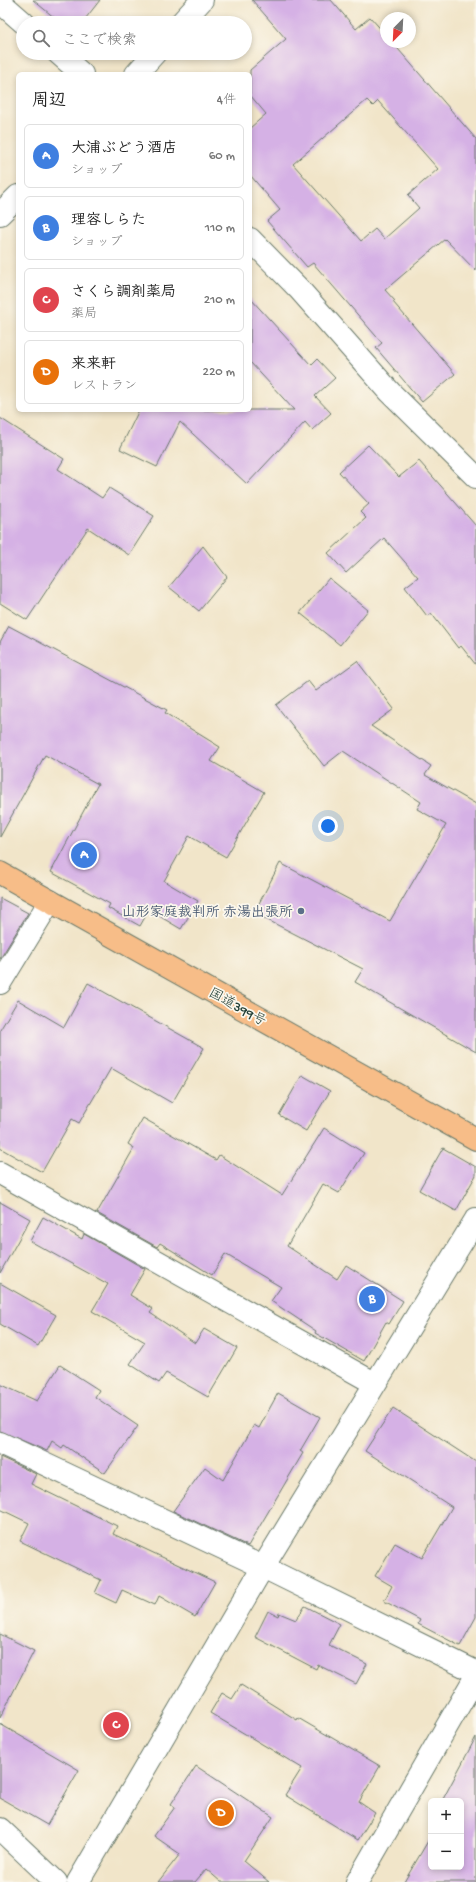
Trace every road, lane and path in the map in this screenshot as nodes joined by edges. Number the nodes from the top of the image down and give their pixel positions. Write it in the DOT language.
graph roads {
  1 [pos="202,0"];
  2 [pos="0,2"];
  3 [pos="16,16"];
  4 [pos="187,16"];
  5 [pos="66,60"];
  6 [pos="149,60"];
  7 [pos="80,72"];
  8 [pos="138,72"];
  9 [pos="16,198"];
  10 [pos="0,214"];
  11 [pos="252,241"];
  12 [pos="476,477"];
  13 [pos="0,873"];
  14 [pos="50,900"];
  15 [pos="0,983"];
  16 [pos="476,1139"];
  17 [pos="0,1173"];
  18 [pos="476,1219"];
  19 [pos="374,1383"];
  20 [pos="0,1443"];
  21 [pos="263,1567"];
  22 [pos="476,1672"];
  23 [pos="476,1676"];
  24 [pos="0,1829"];
  25 [pos="56,1882"];
  26 [pos="78,1882"];
  27 [pos="357,1882"];
  1 -- 4 [label="street"];
  2 -- 3 [label="street"];
  5 -- 7 [label="street"];
  6 -- 8 [label="street"];
  9 -- 10 [label="street"];
  11 -- 12 [label="street"];
  13 -- 14 [label="highway, 国道399号"];
  14 -- 15 [label="street"];
  14 -- 16 [label="highway, 国道399号"];
  17 -- 19 [label="street"];
  18 -- 19 [label="street"];
  19 -- 21 [label="street"];
  20 -- 21 [label="street"];
  21 -- 22 [label="street"];
  21 -- 26 [label="street"];
  23 -- 27 [label="street"];
  24 -- 25 [label="street"];
}
